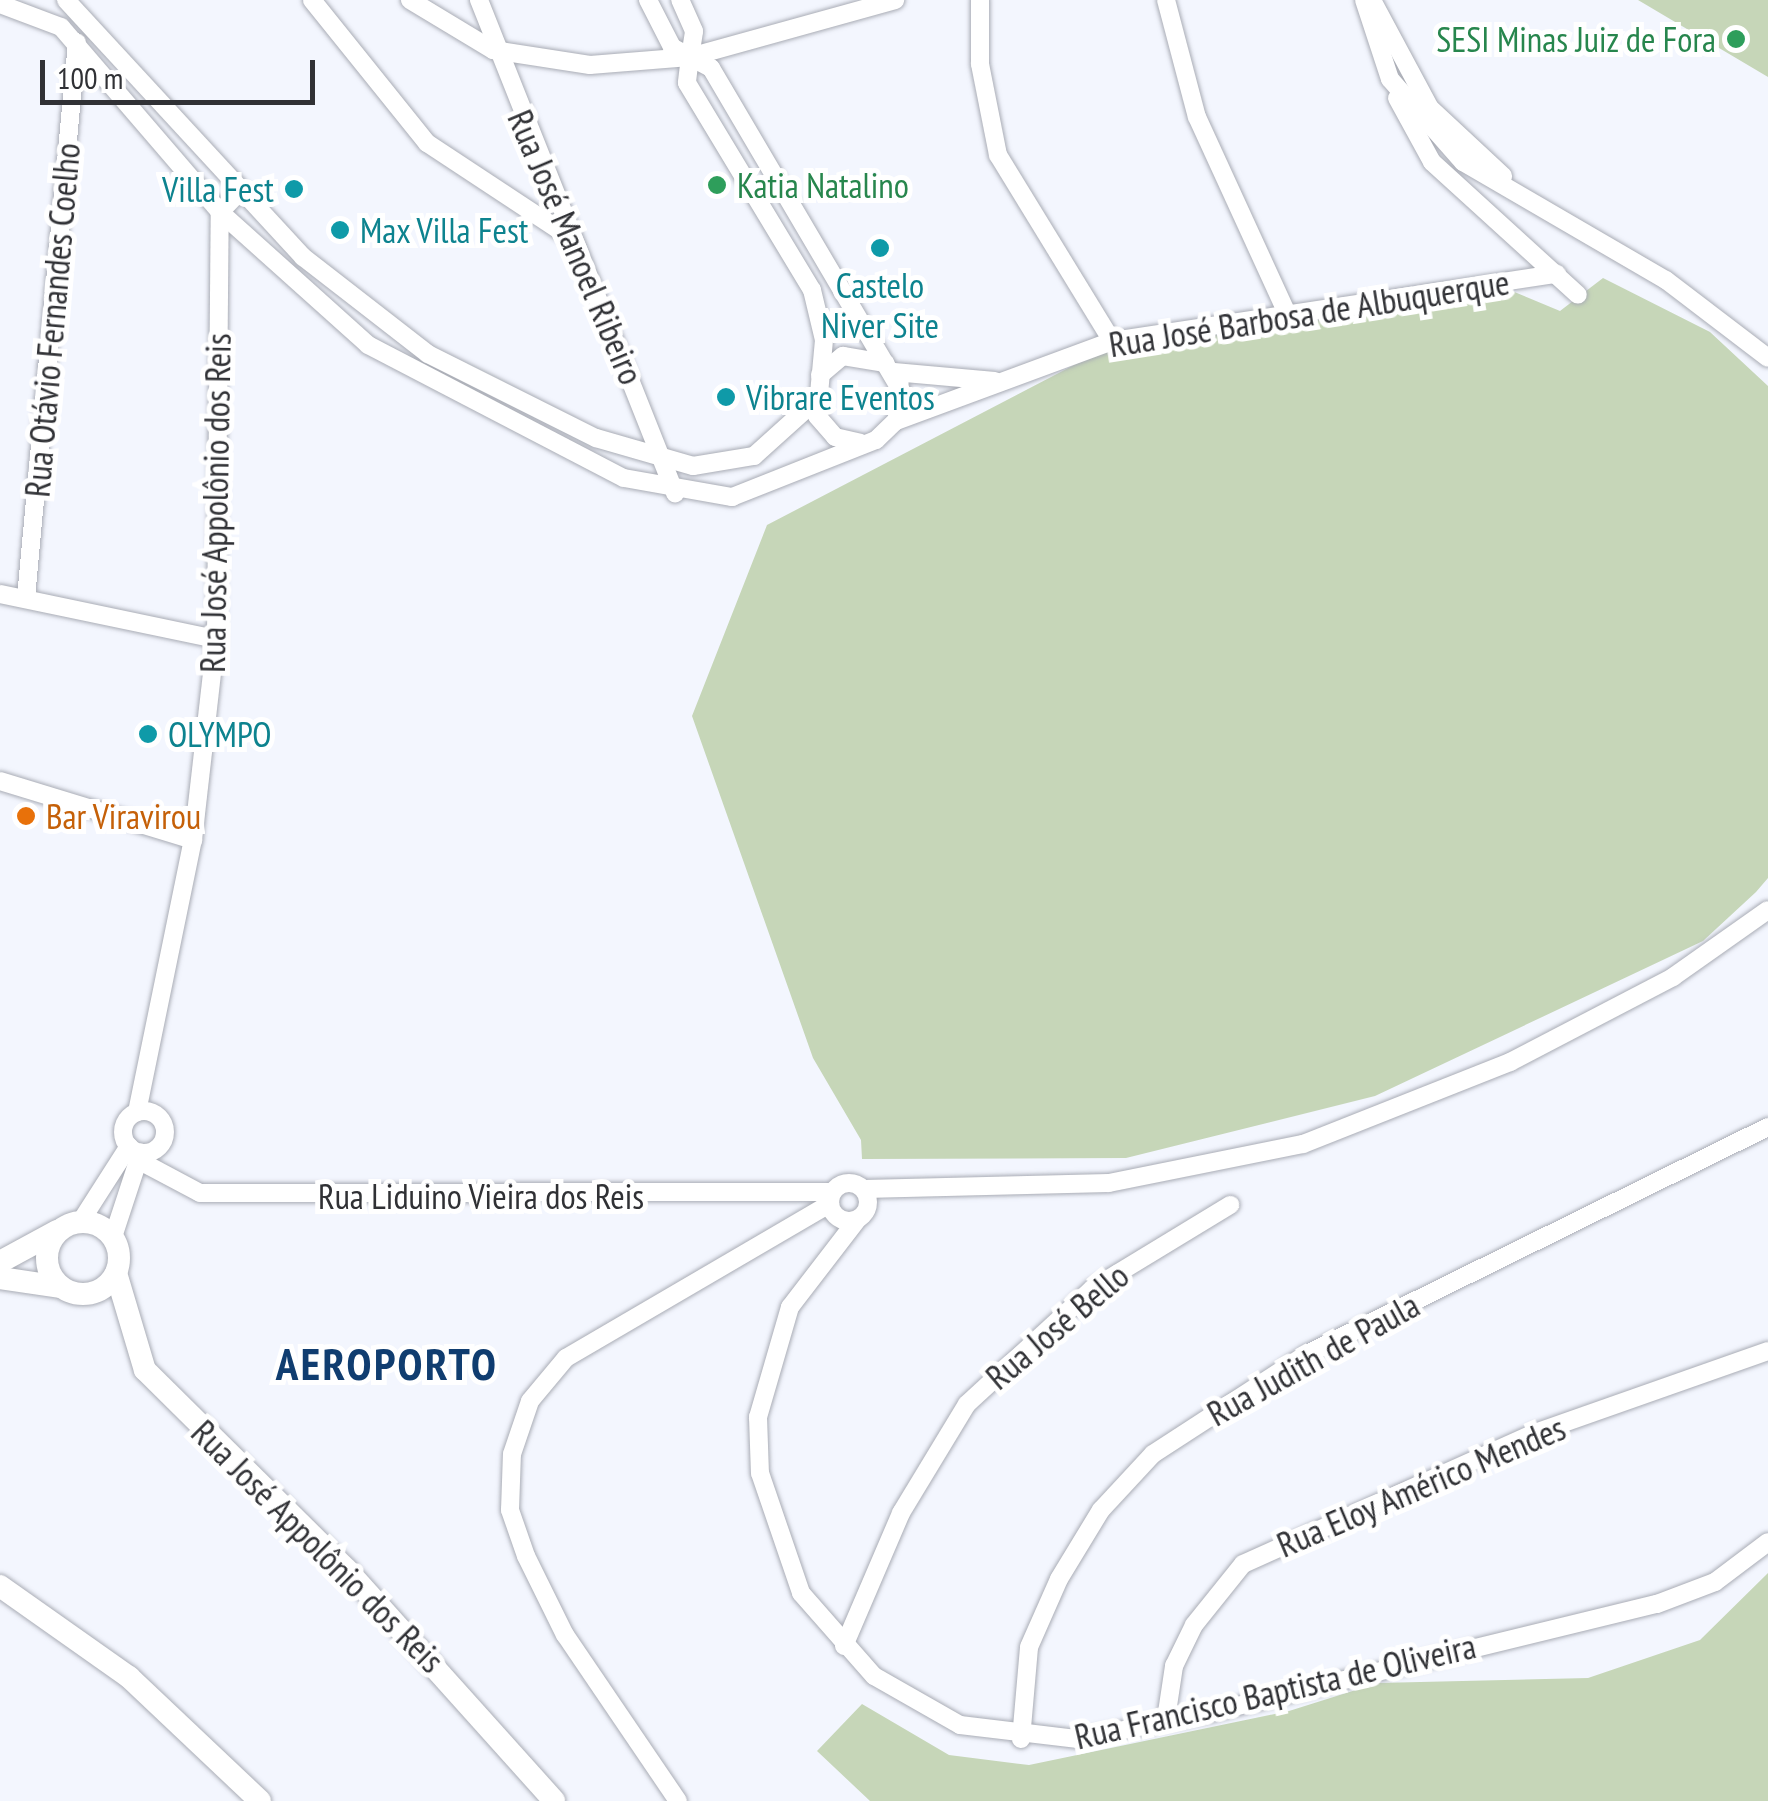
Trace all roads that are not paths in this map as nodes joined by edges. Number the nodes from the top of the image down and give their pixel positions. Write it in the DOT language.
graph roads {
  1 [pos="66,0"];
  2 [pos="312,0"];
  3 [pos="410,0"];
  4 [pos="478,0"];
  5 [pos="648,0"];
  6 [pos="680,0"];
  7 [pos="895,0"];
  8 [pos="980,0"];
  9 [pos="1166,0"];
  10 [pos="1368,0"];
  11 [pos="0,4"];
  12 [pos="854,7"];
  13 [pos="76,42"];
  14 [pos="494,50"];
  15 [pos="690,58"];
  16 [pos="1390,78"];
  17 [pos="769,162"];
  18 [pos="748,174"];
  19 [pos="241,190"];
  20 [pos="220,212"];
  21 [pos="1562,223"];
  22 [pos="568,236"];
  23 [pos="1557,274"];
  24 [pos="1578,296"];
  25 [pos="1286,311"];
  26 [pos="382,324"];
  27 [pos="1112,341"];
  28 [pos="368,345"];
  29 [pos="1768,358"];
  30 [pos="890,368"];
  31 [pos="820,375"];
  32 [pos="1006,381"];
  33 [pos="511,396"];
  34 [pos="814,402"];
  35 [pos="502,420"];
  36 [pos="896,421"];
  37 [pos="862,443"];
  38 [pos="663,460"];
  39 [pos="675,494"];
  40 [pos="0,594"];
  41 [pos="26,598"];
  42 [pos="216,639"];
  43 [pos="0,781"];
  44 [pos="192,840"];
  45 [pos="1767,918"];
  46 [pos="150,1060"];
  47 [pos="137,1112"];
  48 [pos="157,1115"];
  49 [pos="1768,1127"];
  50 [pos="136,1153"];
  51 [pos="864,1189"];
  52 [pos="907,1192"];
  53 [pos="831,1198"];
  54 [pos="1230,1206"];
  55 [pos="856,1218"];
  56 [pos="70,1225"];
  57 [pos="790,1234"];
  58 [pos="114,1237"];
  59 [pos="0,1262"];
  60 [pos="116,1272"];
  61 [pos="0,1278"];
  62 [pos="61,1287"];
  63 [pos="1768,1351"];
  64 [pos="1768,1542"];
  65 [pos="0,1586"];
  66 [pos="844,1646"];
  67 [pos="1166,1719"];
  68 [pos="1021,1739"];
  69 [pos="260,1801"];
  70 [pos="554,1801"];
  71 [pos="678,1801"];
  1 -- 19 [label="street"];
  2 -- 22 [label="street"];
  3 -- 14 [label="street"];
  4 -- 14 [label="street, Rua José Manoel Ribeiro"];
  5 -- 15 [label="street"];
  6 -- 15 [label="street"];
  7 -- 12 [label="street"];
  8 -- 27 [label="street"];
  9 -- 25 [label="street"];
  10 -- 16 [label="street"];
  10 -- 21 [label="street"];
  11 -- 13 [label="street"];
  12 -- 15 [label="street"];
  13 -- 20 [label="street"];
  13 -- 41 [label="street, Rua Otávio Fernandes Coelho"];
  14 -- 15 [label="street"];
  14 -- 22 [label="street, Rua José Manoel Ribeiro"];
  15 -- 17 [label="street"];
  15 -- 18 [label="street"];
  16 -- 21 [label="street"];
  16 -- 23 [label="street"];
  17 -- 18 [label="street"];
  17 -- 30 [label="street"];
  18 -- 31 [label="street"];
  19 -- 20 [label="street"];
  19 -- 26 [label="street"];
  20 -- 28 [label="street"];
  20 -- 42 [label="street, Rua José Appolônio dos Reis"];
  21 -- 29 [label="street"];
  22 -- 38 [label="street, Rua José Manoel Ribeiro"];
  23 -- 24 [label="street"];
  23 -- 25 [label="street, Rua José Barbosa de Albuquerque"];
  25 -- 27 [label="street, Rua José Barbosa de Albuquerque"];
  26 -- 28 [label="street"];
  26 -- 33 [label="street"];
  27 -- 32 [label="street, Rua José Barbosa de Albuquerque"];
  28 -- 35 [label="street"];
  30 -- 31 [label="street"];
  30 -- 32 [label="street, Rua José Barbosa de Albuquerque"];
  30 -- 36 [label="street"];
  31 -- 34 [label="street"];
  32 -- 36 [label="street, Rua José Barbosa de Albuquerque"];
  33 -- 35 [label="street"];
  33 -- 38 [label="street"];
  34 -- 37 [label="street"];
  34 -- 38 [label="street"];
  35 -- 39 [label="street"];
  36 -- 37 [label="street"];
  37 -- 39 [label="street"];
  38 -- 39 [label="street, Rua José Manoel Ribeiro"];
  40 -- 41 [label="street"];
  41 -- 42 [label="street"];
  42 -- 44 [label="street, Rua José Appolônio dos Reis"];
  43 -- 44 [label="street"];
  44 -- 46 [label="street, Rua José Appolônio dos Reis"];
  45 -- 52 [label="street, Rua Liduino Vieira dos Reis"];
  46 -- 47 [label="street, Rua José Appolônio dos Reis"];
  46 -- 48 [label="street, Rua José Appolônio dos Reis"];
  47 -- 48 [label="street"];
  47 -- 50 [label="street, Rua José Appolônio dos Reis"];
  48 -- 50 [label="street"];
  49 -- 68 [label="street, Rua Judith de Paula"];
  50 -- 53 [label="street, Rua Liduino Vieira dos Reis"];
  50 -- 56 [label="street"];
  50 -- 58 [label="street"];
  51 -- 52 [label="street, Rua Liduino Vieira dos Reis"];
  51 -- 53 [label="street, Rua Liduino Vieira dos Reis"];
  51 -- 55 [label="street"];
  52 -- 55 [label="street"];
  53 -- 55 [label="street"];
  53 -- 57 [label="street"];
  54 -- 66 [label="street, Rua José Bello"];
  55 -- 57 [label="street"];
  55 -- 66 [label="street, Rua Francisco Baptista de Oliveira"];
  56 -- 58 [label="main road"];
  56 -- 59 [label="main road"];
  56 -- 62 [label="main road"];
  57 -- 71 [label="street"];
  58 -- 60 [label="main road"];
  60 -- 62 [label="main road"];
  60 -- 70 [label="main road, Rua José Appolônio dos Reis"];
  61 -- 62 [label="main road"];
  63 -- 67 [label="street, Rua Eloy Américo Mendes"];
  64 -- 67 [label="street, Rua Francisco Baptista de Oliveira"];
  65 -- 69 [label="main road"];
  66 -- 68 [label="street, Rua Francisco Baptista de Oliveira"];
  67 -- 68 [label="street, Rua Francisco Baptista de Oliveira"];
}
